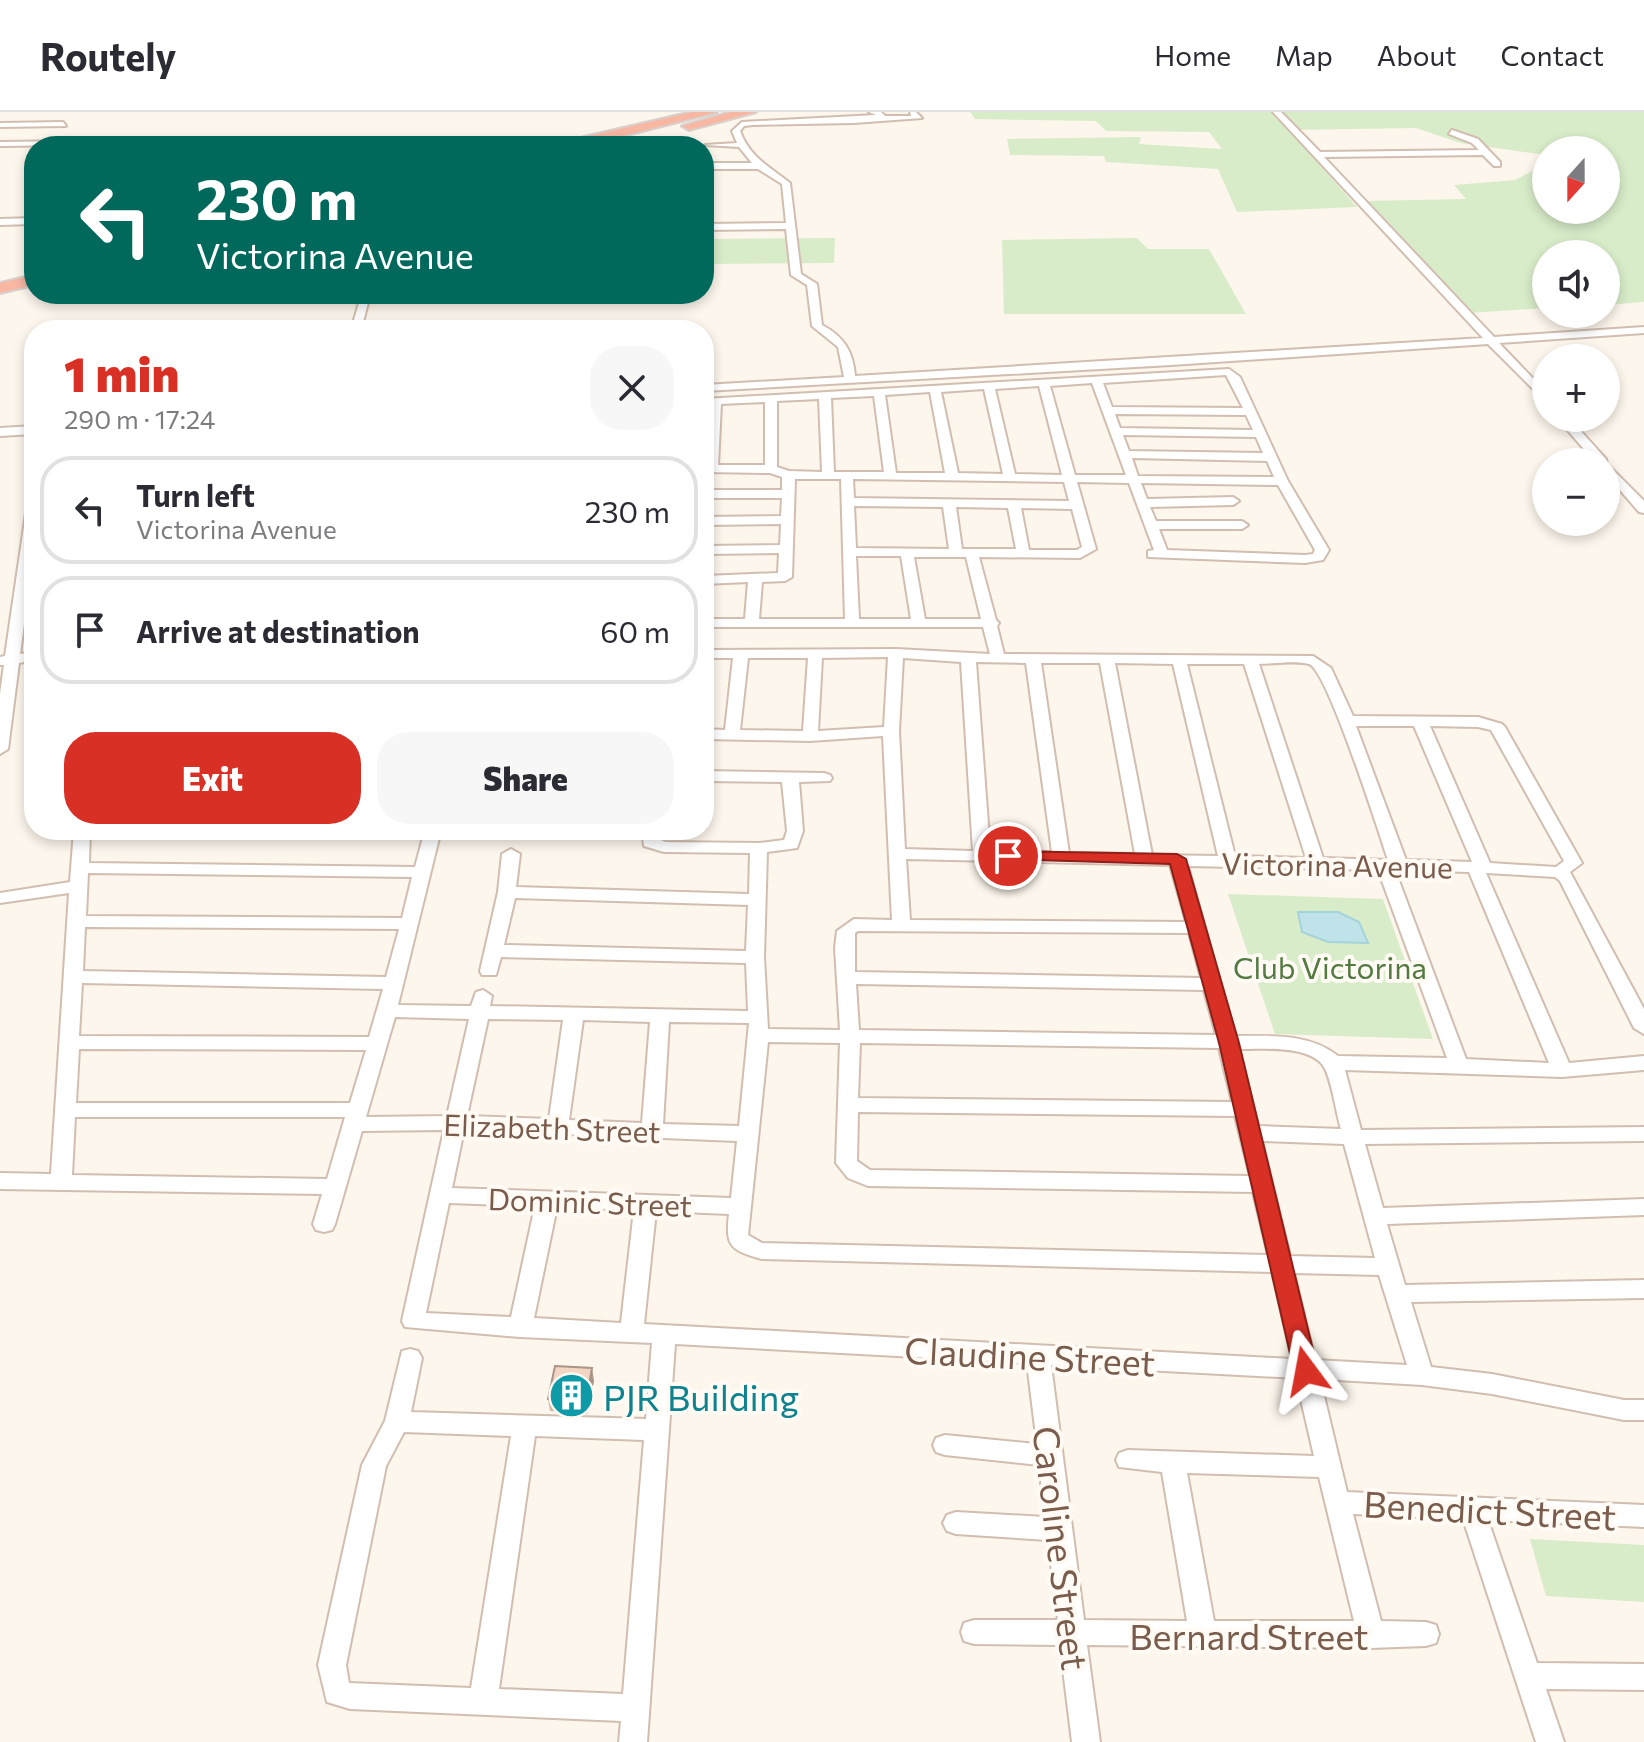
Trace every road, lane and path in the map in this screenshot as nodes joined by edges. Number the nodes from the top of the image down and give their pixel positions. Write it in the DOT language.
graph roads {
  1 [pos="710,112"];
  2 [pos="749,112"];
  3 [pos="817,112"];
  4 [pos="1277,112"];
  5 [pos="913,113"];
  6 [pos="875,115"];
  7 [pos="847,117"];
  8 [pos="765,123"];
  9 [pos="63,124"];
  10 [pos="0,125"];
  11 [pos="85,132"];
  12 [pos="1452,132"];
  13 [pos="0,133"];
  14 [pos="607,136"];
  15 [pos="647,136"];
  16 [pos="0,144"];
  17 [pos="24,144"];
  18 [pos="714,145"];
  19 [pos="741,145"];
  20 [pos="1487,152"];
  21 [pos="714,155"];
  22 [pos="749,155"];
  23 [pos="1318,155"];
  24 [pos="1497,164"];
  25 [pos="714,166"];
  26 [pos="759,166"];
  27 [pos="24,221"];
  28 [pos="0,222"];
  29 [pos="791,226"];
  30 [pos="714,227"];
  31 [pos="24,270"];
  32 [pos="0,276"];
  33 [pos="24,282"];
  34 [pos="0,288"];
  35 [pos="1644,330"];
  36 [pos="1492,340"];
  37 [pos="950,363"];
  38 [pos="991,372"];
  39 [pos="1096,379"];
  40 [pos="850,380"];
  41 [pos="1043,382"];
  42 [pos="1532,384"];
  43 [pos="714,387"];
  44 [pos="935,388"];
  45 [pos="879,391"];
  46 [pos="825,395"];
  47 [pos="771,398"];
  48 [pos="714,402"];
  49 [pos="1107,410"];
  50 [pos="1250,412"];
  51 [pos="24,431"];
  52 [pos="1114,431"];
  53 [pos="0,432"];
  54 [pos="1575,432"];
  55 [pos="1259,434"];
  56 [pos="1590,448"];
  57 [pos="1123,454"];
  58 [pos="1270,457"];
  59 [pos="714,468"];
  60 [pos="771,469"];
  61 [pos="847,474"];
  62 [pos="788,475"];
  63 [pos="828,475"];
  64 [pos="890,475"];
  65 [pos="952,476"];
  66 [pos="1010,478"];
  67 [pos="1070,478"];
  68 [pos="1132,481"];
  69 [pos="1225,481"];
  70 [pos="1282,481"];
  71 [pos="1620,482"];
  72 [pos="714,494"];
  73 [pos="787,494"];
  74 [pos="1233,501"];
  75 [pos="848,502"];
  76 [pos="949,503"];
  77 [pos="1142,503"];
  78 [pos="1014,504"];
  79 [pos="1075,505"];
  80 [pos="1644,509"];
  81 [pos="787,520"];
  82 [pos="714,521"];
  83 [pos="1150,525"];
  84 [pos="1249,541"];
  85 [pos="785,549"];
  86 [pos="714,550"];
  87 [pos="849,552"];
  88 [pos="907,553"];
  89 [pos="956,553"];
  90 [pos="972,554"];
  91 [pos="1023,554"];
  92 [pos="24,555"];
  93 [pos="714,580"];
  94 [pos="755,580"];
  95 [pos="714,623"];
  96 [pos="752,623"];
  97 [pos="992,623"];
  98 [pos="852,624"];
  99 [pos="919,624"];
  100 [pos="896,653"];
  101 [pos="714,654"];
  102 [pos="741,654"];
  103 [pos="815,655"];
  104 [pos="998,657"];
  105 [pos="968,658"];
  106 [pos="1033,658"];
  107 [pos="1107,659"];
  108 [pos="5,660"];
  109 [pos="1179,660"];
  110 [pos="1250,660"];
  111 [pos="1347,721"];
  112 [pos="1420,721"];
  113 [pos="891,731"];
  114 [pos="714,734"];
  115 [pos="732,734"];
  116 [pos="810,736"];
  117 [pos="0,749"];
  118 [pos="714,777"];
  119 [pos="790,778"];
  120 [pos="824,778"];
  121 [pos="82,840"];
  122 [pos="431,840"];
  123 [pos="650,840"];
  124 [pos="685,840"];
  125 [pos="712,840"];
  126 [pos="759,848"];
  127 [pos="511,854"];
  128 [pos="897,854"];
  129 [pos="982,855"];
  130 [pos="1061,857"];
  131 [pos="1144,859"];
  132 [pos="1177,859"];
  133 [pos="1228,861"];
  134 [pos="1316,864"];
  135 [pos="1392,866"];
  136 [pos="1479,867"];
  137 [pos="423,872"];
  138 [pos="1559,872"];
  139 [pos="80,877"];
  140 [pos="507,892"];
  141 [pos="0,898"];
  142 [pos="758,900"];
  143 [pos="79,921"];
  144 [pos="901,923"];
  145 [pos="410,924"];
  146 [pos="1197,928"];
  147 [pos="495,951"];
  148 [pos="755,957"];
  149 [pos="489,971"];
  150 [pos="75,977"];
  151 [pos="846,978"];
  152 [pos="394,983"];
  153 [pos="1211,984"];
  154 [pos="481,1004"];
  155 [pos="387,1011"];
  156 [pos="574,1013"];
  157 [pos="660,1016"];
  158 [pos="758,1026"];
  159 [pos="1644,1028"];
  160 [pos="850,1039"];
  161 [pos="71,1042"];
  162 [pos="1229,1043"];
  163 [pos="377,1044"];
  164 [pos="1333,1063"];
  165 [pos="1644,1063"];
  166 [pos="1459,1065"];
  167 [pos="1562,1070"];
  168 [pos="850,1105"];
  169 [pos="1244,1109"];
  170 [pos="65,1110"];
  171 [pos="356,1117"];
  172 [pos="457,1123"];
  173 [pos="558,1126"];
  174 [pos="652,1129"];
  175 [pos="1252,1133"];
  176 [pos="749,1134"];
  177 [pos="1644,1134"];
  178 [pos="1353,1137"];
  179 [pos="0,1181"];
  180 [pos="61,1183"];
  181 [pos="1264,1184"];
  182 [pos="337,1187"];
  183 [pos="442,1195"];
  184 [pos="548,1197"];
  185 [pos="646,1203"];
  186 [pos="739,1206"];
  187 [pos="1644,1207"];
  188 [pos="1376,1216"];
  189 [pos="324,1224"];
  190 [pos="1282,1263"];
  191 [pos="1388,1267"];
  192 [pos="1644,1289"];
  193 [pos="1398,1294"];
  194 [pos="520,1328"];
  195 [pos="631,1333"];
  196 [pos="664,1336"];
  197 [pos="1038,1355"];
  198 [pos="410,1358"];
  199 [pos="1306,1371"];
  200 [pos="1422,1375"];
  201 [pos="1644,1410"];
  202 [pos="397,1422"];
  203 [pos="525,1424"];
  204 [pos="659,1430"];
  205 [pos="945,1445"];
  206 [pos="1049,1456"];
  207 [pos="1128,1460"];
  208 [pos="1173,1463"];
  209 [pos="1328,1467"];
  210 [pos="1336,1502"];
  211 [pos="1471,1506"];
  212 [pos="1644,1516"];
  213 [pos="956,1523"];
  214 [pos="1057,1529"];
  215 [pos="974,1632"];
  216 [pos="1073,1634"];
  217 [pos="1426,1634"];
  218 [pos="1203,1635"];
  219 [pos="1371,1636"];
  220 [pos="1526,1676"];
  221 [pos="1644,1677"];
  222 [pos="483,1701"];
  223 [pos="636,1708"];
  224 [pos="633,1742"];
  225 [pos="1086,1742"];
  226 [pos="1550,1742"];
  1 -- 14 [label="highway"];
  2 -- 15 [label="highway"];
  3 -- 8 [label="street"];
  4 -- 23 [label="street"];
  5 -- 6 [label="street"];
  6 -- 7 [label="street"];
  7 -- 8 [label="street"];
  8 -- 19 [label="street"];
  9 -- 10 [label="street"];
  11 -- 13 [label="street"];
  12 -- 20 [label="street"];
  16 -- 17 [label="street"];
  18 -- 19 [label="street"];
  19 -- 22 [label="street"];
  20 -- 23 [label="street"];
  20 -- 24 [label="street"];
  21 -- 22 [label="street"];
  22 -- 26 [label="street"];
  23 -- 36 [label="street"];
  25 -- 26 [label="street"];
  26 -- 29 [label="street"];
  27 -- 28 [label="street"];
  29 -- 30 [label="street"];
  29 -- 40 [label="street"];
  31 -- 32 [label="highway"];
  33 -- 34 [label="highway"];
  35 -- 36 [label="street"];
  36 -- 38 [label="street"];
  36 -- 42 [label="street"];
  37 -- 38 [label="street"];
  38 -- 40 [label="street"];
  38 -- 41 [label="street"];
  38 -- 44 [label="street"];
  38 -- 66 [label="street"];
  39 -- 41 [label="street"];
  39 -- 49 [label="street"];
  39 -- 50 [label="street"];
  40 -- 43 [label="street"];
  41 -- 67 [label="street"];
  44 -- 45 [label="street"];
  44 -- 65 [label="street"];
  45 -- 46 [label="street"];
  45 -- 64 [label="street"];
  46 -- 47 [label="street"];
  46 -- 63 [label="street"];
  47 -- 48 [label="street"];
  47 -- 60 [label="street"];
  49 -- 50 [label="street"];
  49 -- 52 [label="street"];
  50 -- 55 [label="street"];
  51 -- 53 [label="street"];
  52 -- 55 [label="street"];
  52 -- 57 [label="street"];
  54 -- 56 [label="street"];
  55 -- 58 [label="street"];
  57 -- 58 [label="street"];
  57 -- 68 [label="street"];
  58 -- 70 [label="street"];
  59 -- 60 [label="street"];
  60 -- 62 [label="street"];
  61 -- 63 [label="street"];
  61 -- 64 [label="street"];
  61 -- 75 [label="street"];
  62 -- 63 [label="street"];
  62 -- 73 [label="street"];
  64 -- 65 [label="street"];
  65 -- 66 [label="street"];
  66 -- 67 [label="street"];
  67 -- 68 [label="street"];
  67 -- 79 [label="street"];
  68 -- 69 [label="street"];
  68 -- 77 [label="street"];
  69 -- 70 [label="street"];
  69 -- 74 [label="street"];
  70 -- 84 [label="street"];
  71 -- 80 [label="street"];
  72 -- 73 [label="street"];
  73 -- 81 [label="street"];
  74 -- 77 [label="street"];
  74 -- 84 [label="street"];
  75 -- 76 [label="street"];
  75 -- 87 [label="street"];
  76 -- 78 [label="street"];
  76 -- 89 [label="street"];
  77 -- 83 [label="street"];
  78 -- 79 [label="street"];
  78 -- 91 [label="street"];
  79 -- 91 [label="street"];
  81 -- 82 [label="street"];
  81 -- 85 [label="street"];
  83 -- 84 [label="street"];
  83 -- 84 [label="street"];
  85 -- 86 [label="street"];
  85 -- 94 [label="street"];
  87 -- 88 [label="street"];
  87 -- 98 [label="street"];
  88 -- 89 [label="street"];
  88 -- 99 [label="street"];
  89 -- 90 [label="street"];
  90 -- 91 [label="street"];
  90 -- 97 [label="street"];
  92 -- 108 [label="street"];
  93 -- 94 [label="street"];
  94 -- 96 [label="street"];
  95 -- 96 [label="street"];
  96 -- 98 [label="street"];
  97 -- 99 [label="street"];
  97 -- 104 [label="street"];
  98 -- 99 [label="street"];
  100 -- 103 [label="street"];
  100 -- 105 [label="street"];
  100 -- 113 [label="street"];
  101 -- 102 [label="street"];
  102 -- 103 [label="street"];
  102 -- 115 [label="street"];
  103 -- 116 [label="street"];
  104 -- 105 [label="street"];
  104 -- 106 [label="street"];
  105 -- 129 [label="street"];
  106 -- 107 [label="street"];
  106 -- 130 [label="street"];
  107 -- 109 [label="street"];
  107 -- 131 [label="street"];
  108 -- 117 [label="street"];
  109 -- 110 [label="street"];
  109 -- 133 [label="street"];
  110 -- 111 [label="street"];
  110 -- 134 [label="street"];
  111 -- 112 [label="street"];
  111 -- 135 [label="street"];
  112 -- 136 [label="street"];
  112 -- 138 [label="street"];
  113 -- 116 [label="street"];
  113 -- 128 [label="street"];
  114 -- 115 [label="street"];
  115 -- 116 [label="street"];
  118 -- 119 [label="street"];
  119 -- 120 [label="street"];
  119 -- 126 [label="street"];
  121 -- 139 [label="street"];
  122 -- 137 [label="street"];
  123 -- 124 [label="street"];
  125 -- 126 [label="street"];
  126 -- 142 [label="street"];
  127 -- 140 [label="street"];
  128 -- 129 [label="street, Victorina Avenue"];
  128 -- 144 [label="street"];
  129 -- 130 [label="street, Victorina Avenue"];
  130 -- 131 [label="street, Victorina Avenue"];
  131 -- 132 [label="street, Victorina Avenue"];
  132 -- 133 [label="street, Victorina Avenue"];
  132 -- 146 [label="street"];
  133 -- 134 [label="street, Victorina Avenue"];
  134 -- 135 [label="street, Victorina Avenue"];
  135 -- 136 [label="street, Victorina Avenue"];
  135 -- 166 [label="street"];
  136 -- 138 [label="street, Victorina Avenue"];
  136 -- 167 [label="street"];
  137 -- 139 [label="street"];
  137 -- 145 [label="street"];
  138 -- 159 [label="street"];
  139 -- 141 [label="street"];
  139 -- 143 [label="street"];
  140 -- 142 [label="street"];
  140 -- 147 [label="street"];
  142 -- 148 [label="street"];
  143 -- 145 [label="street"];
  143 -- 150 [label="street"];
  144 -- 146 [label="street"];
  144 -- 151 [label="street"];
  145 -- 152 [label="street"];
  146 -- 153 [label="street"];
  147 -- 148 [label="street"];
  147 -- 149 [label="street"];
  148 -- 158 [label="street"];
  150 -- 152 [label="street"];
  150 -- 161 [label="street"];
  151 -- 153 [label="street"];
  151 -- 160 [label="street"];
  152 -- 155 [label="street"];
  153 -- 162 [label="street"];
  154 -- 155 [label="street"];
  154 -- 156 [label="street"];
  154 -- 172 [label="street"];
  155 -- 163 [label="street"];
  156 -- 157 [label="street"];
  156 -- 173 [label="street"];
  157 -- 158 [label="street"];
  157 -- 174 [label="street"];
  158 -- 160 [label="street"];
  158 -- 176 [label="street"];
  160 -- 162 [label="street"];
  160 -- 168 [label="street"];
  161 -- 163 [label="street"];
  161 -- 170 [label="street"];
  162 -- 164 [label="street"];
  162 -- 169 [label="street"];
  163 -- 171 [label="street"];
  164 -- 166 [label="street"];
  164 -- 178 [label="street"];
  165 -- 167 [label="street"];
  166 -- 167 [label="street"];
  168 -- 169 [label="street"];
  168 -- 181 [label="street"];
  169 -- 175 [label="street"];
  170 -- 171 [label="street, Elizabeth Street"];
  170 -- 180 [label="street"];
  171 -- 172 [label="street, Elizabeth Street"];
  171 -- 182 [label="street"];
  172 -- 173 [label="street, Elizabeth Street"];
  172 -- 183 [label="street"];
  173 -- 174 [label="street, Elizabeth Street"];
  174 -- 176 [label="street, Elizabeth Street"];
  175 -- 178 [label="street"];
  175 -- 181 [label="street"];
  176 -- 186 [label="street"];
  177 -- 178 [label="street"];
  178 -- 188 [label="street"];
  179 -- 180 [label="street"];
  180 -- 182 [label="street"];
  181 -- 190 [label="street"];
  182 -- 189 [label="street"];
  183 -- 184 [label="street, Dominic Street"];
  183 -- 194 [label="street, Claudine Street"];
  184 -- 185 [label="street, Dominic Street"];
  184 -- 194 [label="street"];
  185 -- 186 [label="street, Dominic Street"];
  185 -- 195 [label="street"];
  186 -- 190 [label="street"];
  187 -- 188 [label="street"];
  188 -- 191 [label="street"];
  190 -- 191 [label="street"];
  190 -- 199 [label="street"];
  191 -- 193 [label="street"];
  192 -- 193 [label="street"];
  193 -- 200 [label="street"];
  194 -- 195 [label="street, Claudine Street"];
  195 -- 196 [label="street, Claudine Street"];
  196 -- 197 [label="street, Claudine Street"];
  196 -- 204 [label="street"];
  197 -- 199 [label="street, Claudine Street"];
  197 -- 206 [label="street, Caroline Street"];
  198 -- 202 [label="street"];
  199 -- 200 [label="street, Claudine Street"];
  199 -- 209 [label="street"];
  200 -- 201 [label="street, Claudine Street"];
  202 -- 203 [label="street"];
  202 -- 222 [label="street"];
  203 -- 204 [label="street"];
  203 -- 222 [label="street"];
  204 -- 223 [label="street"];
  205 -- 206 [label="street"];
  206 -- 214 [label="street, Caroline Street"];
  207 -- 208 [label="street"];
  208 -- 209 [label="street"];
  208 -- 218 [label="street"];
  209 -- 210 [label="street"];
  210 -- 211 [label="street, Benedict Street"];
  210 -- 219 [label="street"];
  211 -- 212 [label="street, Benedict Street"];
  211 -- 220 [label="street"];
  213 -- 214 [label="street"];
  214 -- 216 [label="street, Caroline Street"];
  215 -- 216 [label="street, Bernard Street"];
  216 -- 218 [label="street, Bernard Street"];
  216 -- 225 [label="street, Caroline Street"];
  217 -- 219 [label="street, Bernard Street"];
  218 -- 219 [label="street, Bernard Street"];
  220 -- 221 [label="street"];
  220 -- 226 [label="street"];
  222 -- 223 [label="street"];
  223 -- 224 [label="street"];
}
